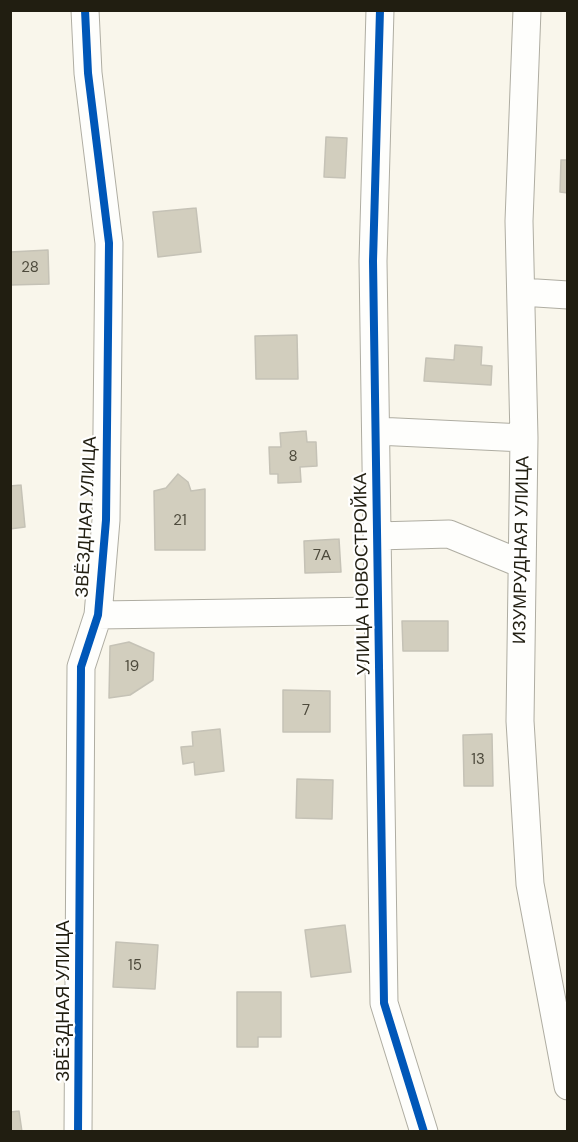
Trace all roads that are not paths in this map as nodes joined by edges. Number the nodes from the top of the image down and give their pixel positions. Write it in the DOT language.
graph roads {
  1 [pos="85,10"];
  2 [pos="380,10"];
  3 [pos="527,10"];
  4 [pos="521,292"];
  5 [pos="567,295"];
  6 [pos="376,431"];
  7 [pos="524,438"];
  8 [pos="377,536"];
  9 [pos="522,564"];
  10 [pos="378,611"];
  11 [pos="98,615"];
  12 [pos="567,1086"];
  13 [pos="78,1131"];
  14 [pos="424,1131"];
  1 -- 11 [label="street, ЗВЁЗДНАЯ УЛИЦА"];
  2 -- 6 [label="street, УЛИЦА НОВОСТРОЙКА"];
  3 -- 4 [label="street, ИЗУМРУДНАЯ УЛИЦА"];
  4 -- 5 [label="street"];
  4 -- 7 [label="street, ИЗУМРУДНАЯ УЛИЦА"];
  6 -- 7 [label="street"];
  6 -- 8 [label="street, УЛИЦА НОВОСТРОЙКА"];
  7 -- 9 [label="street, ИЗУМРУДНАЯ УЛИЦА"];
  8 -- 9 [label="street"];
  8 -- 10 [label="street, УЛИЦА НОВОСТРОЙКА"];
  9 -- 12 [label="street, ИЗУМРУДНАЯ УЛИЦА"];
  10 -- 11 [label="street"];
  10 -- 14 [label="street, УЛИЦА НОВОСТРОЙКА"];
  11 -- 13 [label="street, ЗВЁЗДНАЯ УЛИЦА"];
}
